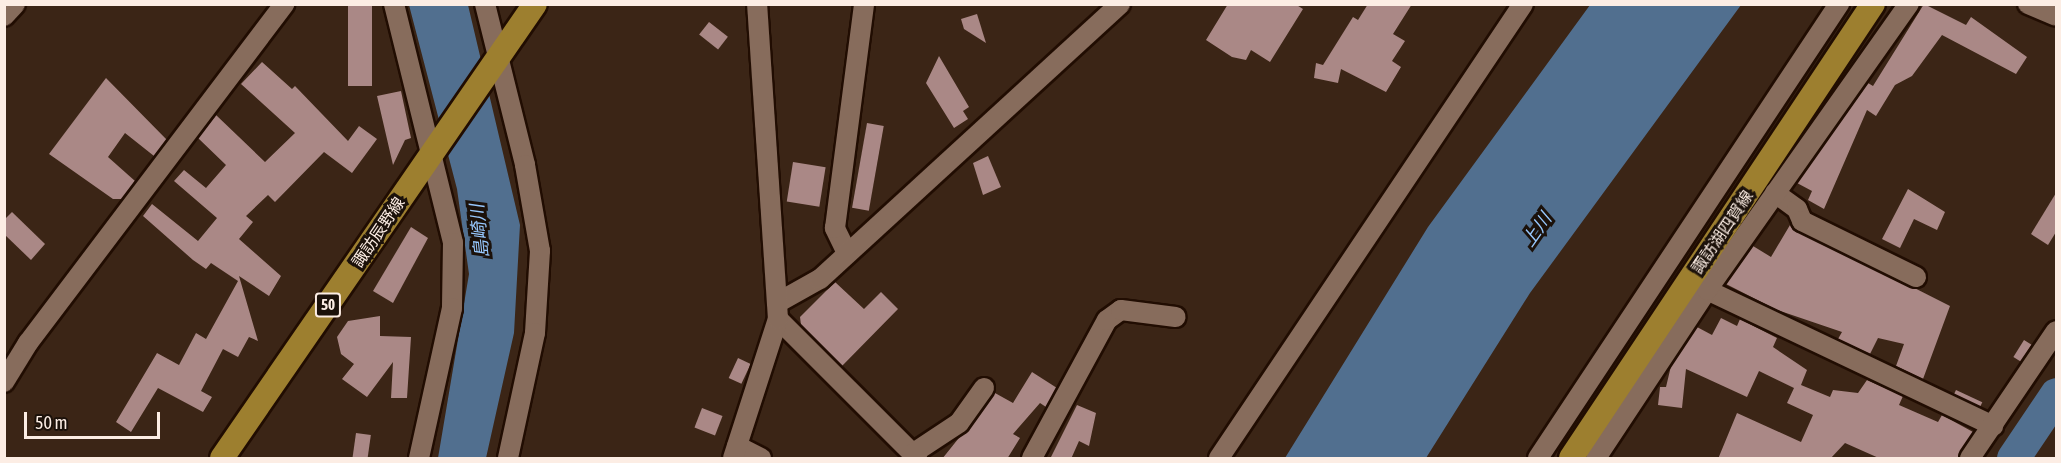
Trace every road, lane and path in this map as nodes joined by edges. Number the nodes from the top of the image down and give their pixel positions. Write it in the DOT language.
graph roads {
  1 [pos="15,4"];
  2 [pos="284,4"];
  3 [pos="394,4"];
  4 [pos="485,4"];
  5 [pos="535,4"];
  6 [pos="757,4"];
  7 [pos="864,4"];
  8 [pos="1120,4"];
  9 [pos="1523,4"];
  10 [pos="1839,4"];
  11 [pos="1873,4"];
  12 [pos="1909,4"];
  13 [pos="2028,4"];
  14 [pos="4,16"];
  15 [pos="2056,16"];
  16 [pos="496,60"];
  17 [pos="435,146"];
  18 [pos="1775,193"];
  19 [pos="847,254"];
  20 [pos="1916,277"];
  21 [pos="1707,290"];
  22 [pos="777,311"];
  23 [pos="1176,317"];
  24 [pos="2056,332"];
  25 [pos="4,382"];
  26 [pos="984,388"];
  27 [pos="1992,426"];
  28 [pos="735,452"];
  29 [pos="915,456"];
  30 [pos="222,459"];
  31 [pos="419,459"];
  32 [pos="508,459"];
  33 [pos="761,459"];
  34 [pos="1032,459"];
  35 [pos="1219,459"];
  36 [pos="1538,459"];
  37 [pos="1571,459"];
  38 [pos="1596,459"];
  39 [pos="1970,459"];
  1 -- 14 [label="street"];
  2 -- 25 [label="street"];
  3 -- 17 [label="street"];
  4 -- 16 [label="street"];
  5 -- 16 [label="main road, 諏訪辰野線 / 50"];
  6 -- 22 [label="street"];
  7 -- 19 [label="street"];
  8 -- 19 [label="street"];
  9 -- 35 [label="street"];
  10 -- 36 [label="street"];
  11 -- 37 [label="main road, 諏訪湖四賀線"];
  12 -- 18 [label="street"];
  13 -- 15 [label="street"];
  16 -- 17 [label="main road, 諏訪辰野線 / 50"];
  16 -- 32 [label="street"];
  17 -- 30 [label="main road, 諏訪辰野線 / 50"];
  17 -- 31 [label="street"];
  18 -- 20 [label="street"];
  18 -- 21 [label="street"];
  19 -- 22 [label="street"];
  21 -- 27 [label="street"];
  21 -- 38 [label="street"];
  22 -- 28 [label="street"];
  22 -- 29 [label="street"];
  23 -- 34 [label="street"];
  24 -- 27 [label="street"];
  26 -- 29 [label="street"];
  27 -- 39 [label="street"];
  28 -- 33 [label="street"];
}
